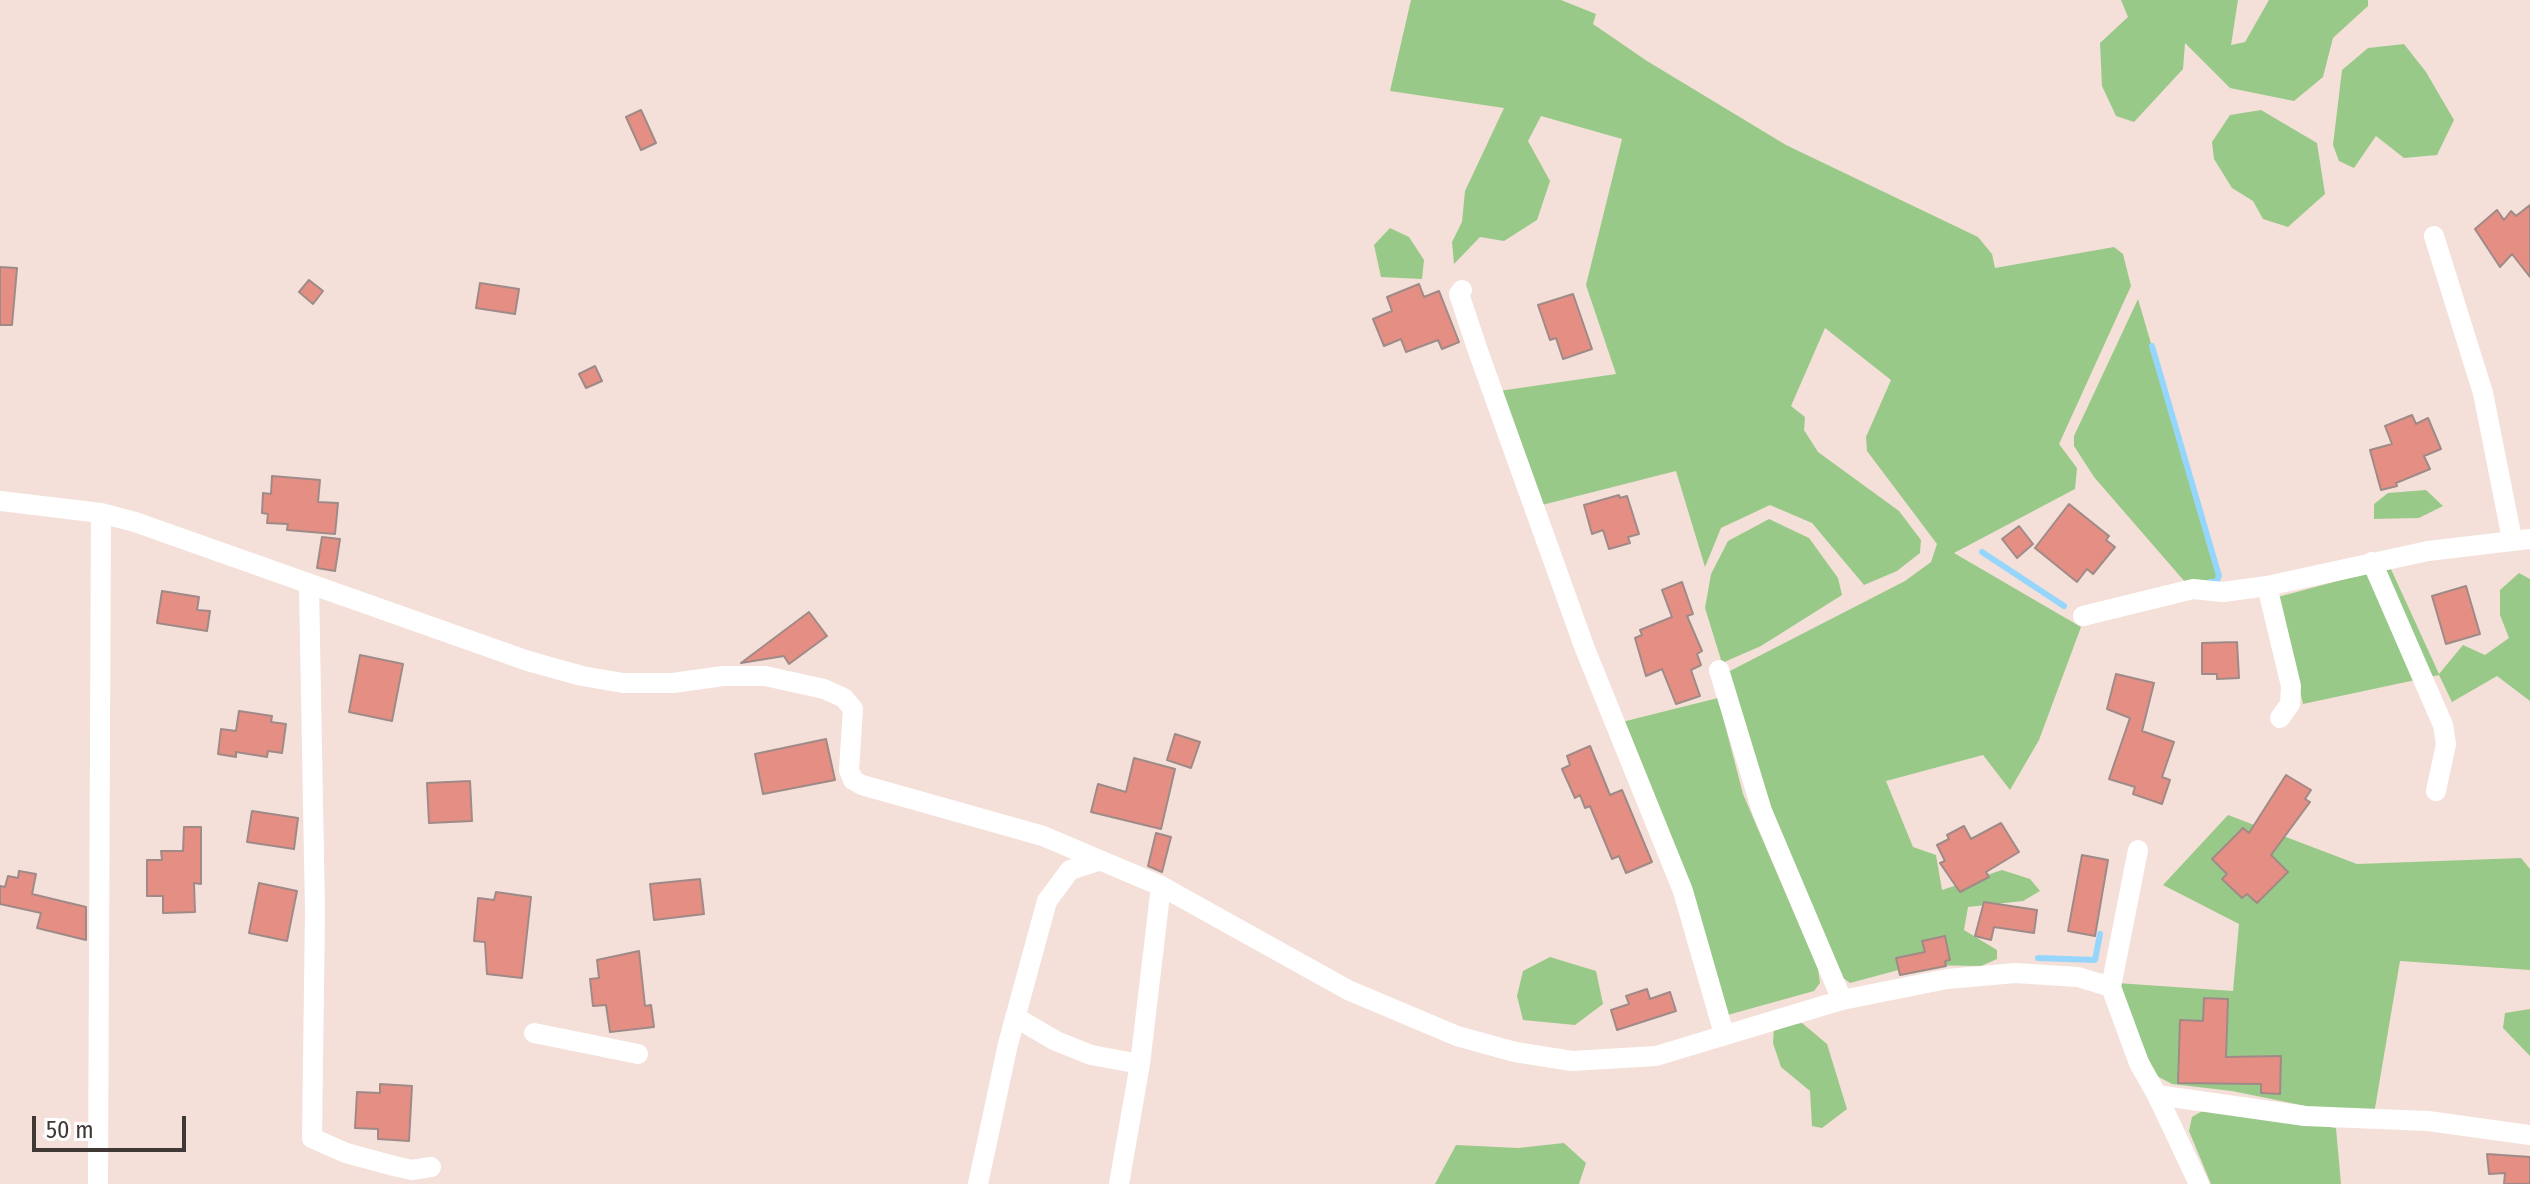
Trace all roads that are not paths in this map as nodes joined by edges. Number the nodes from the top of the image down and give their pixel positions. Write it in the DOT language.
graph roads {
  1 [pos="2434,236"];
  2 [pos="1462,290"];
  3 [pos="0,501"];
  4 [pos="101,513"];
  5 [pos="2521,539"];
  6 [pos="2372,562"];
  7 [pos="309,586"];
  8 [pos="2267,586"];
  9 [pos="2083,616"];
  10 [pos="1719,670"];
  11 [pos="2280,718"];
  12 [pos="2436,791"];
  13 [pos="2138,850"];
  14 [pos="1098,861"];
  15 [pos="1161,886"];
  16 [pos="2111,987"];
  17 [pos="1842,1000"];
  18 [pos="1015,1017"];
  19 [pos="534,1033"];
  20 [pos="1724,1034"];
  21 [pos="638,1054"];
  22 [pos="1140,1064"];
  23 [pos="2157,1095"];
  24 [pos="2530,1135"];
  25 [pos="431,1167"];
  26 [pos="98,1184"];
  27 [pos="978,1184"];
  28 [pos="1119,1184"];
  29 [pos="2199,1184"];
  1 -- 5 [label="street"];
  2 -- 20 [label="street"];
  3 -- 4 [label="street"];
  4 -- 7 [label="street"];
  4 -- 26 [label="street"];
  5 -- 6 [label="street"];
  6 -- 8 [label="street"];
  6 -- 12 [label="street"];
  7 -- 14 [label="street"];
  7 -- 25 [label="street"];
  8 -- 9 [label="street"];
  8 -- 11 [label="street"];
  10 -- 17 [label="street"];
  13 -- 16 [label="street"];
  14 -- 15 [label="street"];
  14 -- 18 [label="street"];
  15 -- 20 [label="street"];
  15 -- 22 [label="street"];
  16 -- 17 [label="street"];
  16 -- 23 [label="street"];
  17 -- 20 [label="street"];
  18 -- 22 [label="street"];
  18 -- 27 [label="street"];
  19 -- 21 [label="street"];
  22 -- 28 [label="street"];
  23 -- 24 [label="street"];
  23 -- 29 [label="street"];
}
